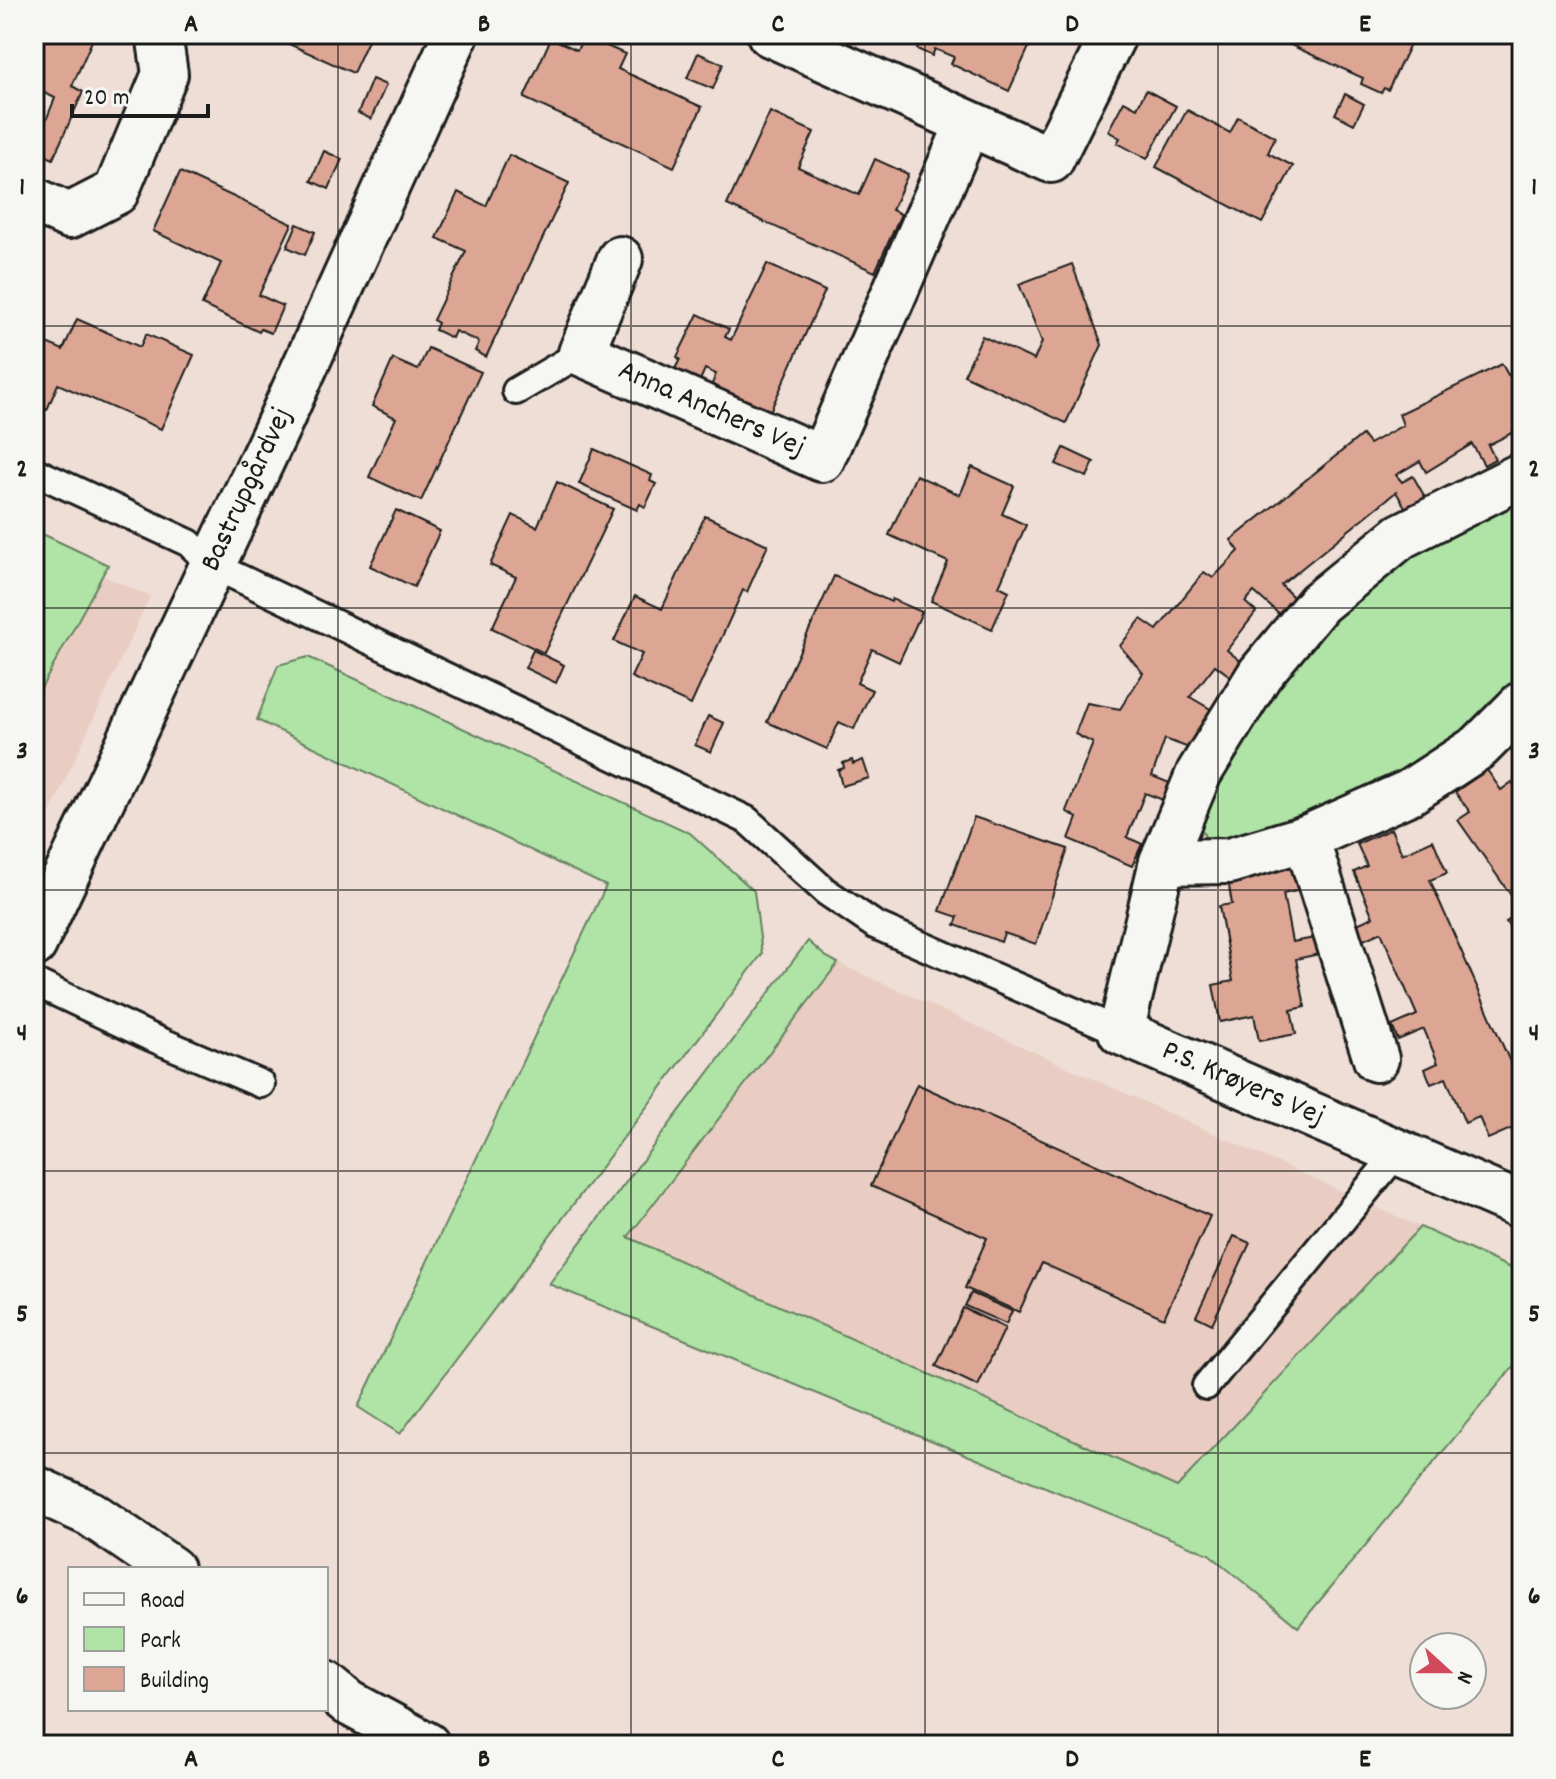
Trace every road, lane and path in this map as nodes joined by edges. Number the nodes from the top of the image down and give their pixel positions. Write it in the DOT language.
graph roads {
  1 [pos="159,34"];
  2 [pos="456,34"];
  3 [pos="770,34"];
  4 [pos="1114,34"];
  5 [pos="968,124"];
  6 [pos="34,200"];
  7 [pos="620,259"];
  8 [pos="581,353"];
  9 [pos="516,391"];
  10 [pos="34,471"];
  11 [pos="1522,475"];
  12 [pos="212,565"];
  13 [pos="1516,723"];
  14 [pos="1306,838"];
  15 [pos="1162,862"];
  16 [pos="34,944"];
  17 [pos="34,982"];
  18 [pos="1121,1032"];
  19 [pos="1376,1059"];
  20 [pos="261,1084"];
  21 [pos="1397,1153"];
  22 [pos="1522,1206"];
  23 [pos="1206,1386"];
  24 [pos="34,1488"];
  25 [pos="168,1567"];
  26 [pos="328,1686"];
  27 [pos="427,1745"];
  1 -- 6 [label="street"];
  2 -- 12 [label="street, Bastrupgårdvej"];
  3 -- 5 [label="street"];
  4 -- 5 [label="street"];
  5 -- 8 [label="street, Anna Anchers Vej"];
  7 -- 8 [label="street, Anna Anchers Vej"];
  8 -- 9 [label="lane"];
  10 -- 12 [label="lane"];
  11 -- 15 [label="street"];
  12 -- 16 [label="street, Bastrupgårdvej"];
  12 -- 18 [label="lane"];
  13 -- 14 [label="street"];
  14 -- 15 [label="street"];
  14 -- 19 [label="street"];
  15 -- 18 [label="street"];
  17 -- 20 [label="lane"];
  18 -- 21 [label="street, P.S. Krøyers Vej"];
  21 -- 22 [label="street, P.S. Krøyers Vej"];
  21 -- 23 [label="lane"];
  24 -- 25 [label="street"];
  26 -- 27 [label="street"];
}
